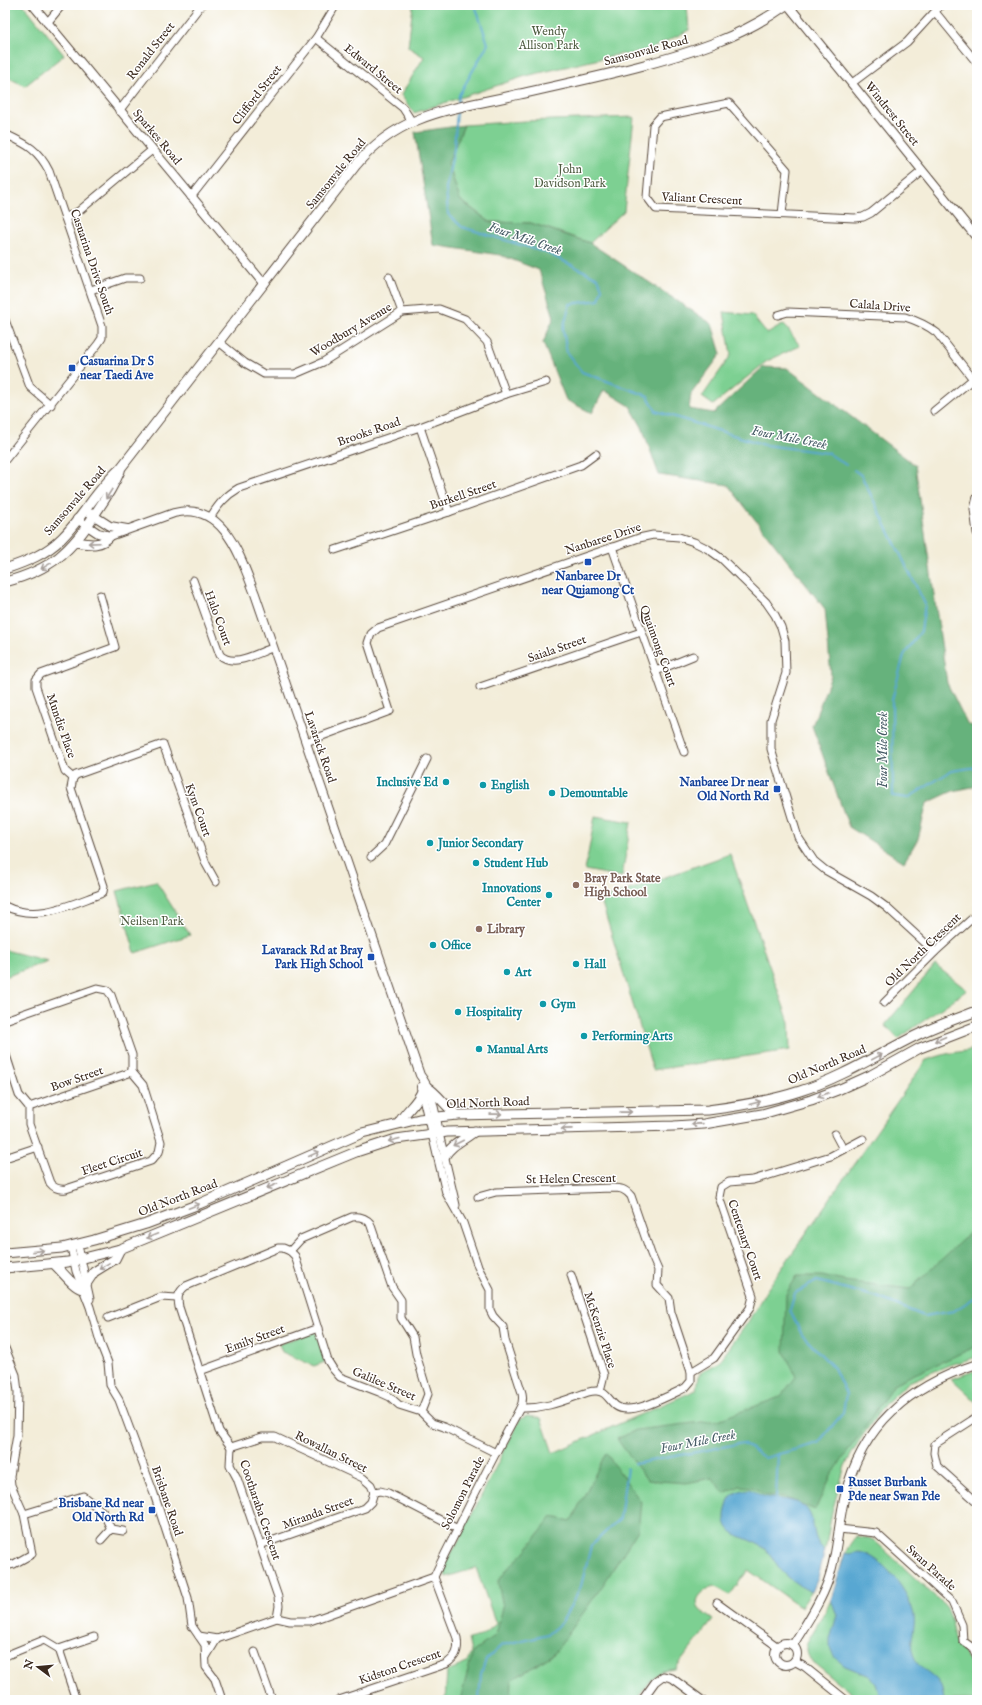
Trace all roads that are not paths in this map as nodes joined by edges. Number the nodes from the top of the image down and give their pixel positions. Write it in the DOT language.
graph roads {
  1 [pos="33,5"];
  2 [pos="62,5"];
  3 [pos="201,5"];
  4 [pos="336,5"];
  5 [pos="787,5"];
  6 [pos="941,5"];
  7 [pos="936,13"];
  8 [pos="47,23"];
  9 [pos="316,38"];
  10 [pos="977,63"];
  11 [pos="852,83"];
  12 [pos="119,111"];
  13 [pos="412,122"];
  14 [pos="5,134"];
  15 [pos="152,150"];
  16 [pos="922,171"];
  17 [pos="191,197"];
  18 [pos="782,214"];
  19 [pos="65,218"];
  20 [pos="977,238"];
  21 [pos="389,277"];
  22 [pos="140,278"];
  23 [pos="264,284"];
  24 [pos="91,290"];
  25 [pos="402,312"];
  26 [pos="778,315"];
  27 [pos="5,320"];
  28 [pos="219,342"];
  29 [pos="546,382"];
  30 [pos="975,382"];
  31 [pos="506,394"];
  32 [pos="51,405"];
  33 [pos="934,411"];
  34 [pos="420,427"];
  35 [pos="596,454"];
  36 [pos="5,460"];
  37 [pos="120,469"];
  38 [pos="977,497"];
  39 [pos="84,510"];
  40 [pos="448,512"];
  41 [pos="94,517"];
  42 [pos="210,518"];
  43 [pos="77,519"];
  44 [pos="87,527"];
  45 [pos="127,529"];
  46 [pos="977,533"];
  47 [pos="110,536"];
  48 [pos="76,542"];
  49 [pos="612,547"];
  50 [pos="335,550"];
  51 [pos="5,569"];
  52 [pos="193,580"];
  53 [pos="5,582"];
  54 [pos="100,595"];
  55 [pos="641,632"];
  56 [pos="272,648"];
  57 [pos="693,656"];
  58 [pos="656,671"];
  59 [pos="480,687"];
  60 [pos="306,742"];
  61 [pos="684,752"];
  62 [pos="427,759"];
  63 [pos="73,778"];
  64 [pos="371,858"];
  65 [pos="216,882"];
  66 [pos="5,906"];
  67 [pos="977,914"];
  68 [pos="935,952"];
  69 [pos="884,1003"];
  70 [pos="977,1011"];
  71 [pos="5,1020"];
  72 [pos="977,1026"];
  73 [pos="5,1052"];
  74 [pos="132,1072"];
  75 [pos="425,1089"];
  76 [pos="29,1106"];
  77 [pos="457,1115"];
  78 [pos="432,1117"];
  79 [pos="399,1123"];
  80 [pos="475,1131"];
  81 [pos="435,1133"];
  82 [pos="835,1134"];
  83 [pos="863,1139"];
  84 [pos="38,1147"];
  85 [pos="843,1148"];
  86 [pos="444,1157"];
  87 [pos="5,1158"];
  88 [pos="478,1197"];
  89 [pos="457,1209"];
  90 [pos="74,1246"];
  91 [pos="120,1249"];
  92 [pos="290,1251"];
  93 [pos="5,1253"];
  94 [pos="77,1260"];
  95 [pos="54,1264"];
  96 [pos="5,1268"];
  97 [pos="571,1275"];
  98 [pos="84,1286"];
  99 [pos="177,1298"];
  100 [pos="108,1318"];
  101 [pos="318,1328"];
  102 [pos="5,1348"];
  103 [pos="689,1364"];
  104 [pos="704,1364"];
  105 [pos="977,1364"];
  106 [pos="200,1371"];
  107 [pos="691,1372"];
  108 [pos="600,1391"];
  109 [pos="523,1398"];
  110 [pos="520,1408"];
  111 [pos="538,1408"];
  112 [pos="421,1412"];
  113 [pos="977,1417"];
  114 [pos="231,1447"];
  115 [pos="496,1453"];
  116 [pos="374,1492"];
  117 [pos="977,1502"];
  118 [pos="24,1514"];
  119 [pos="111,1529"];
  120 [pos="458,1529"];
  121 [pos="839,1529"];
  122 [pos="123,1531"];
  123 [pos="101,1540"];
  124 [pos="260,1545"];
  125 [pos="5,1566"];
  126 [pos="434,1577"];
  127 [pos="717,1603"];
  128 [pos="278,1618"];
  129 [pos="199,1636"];
  130 [pos="94,1637"];
  131 [pos="217,1639"];
  132 [pos="793,1645"];
  133 [pos="778,1647"];
  134 [pos="59,1649"];
  135 [pos="255,1652"];
  136 [pos="5,1656"];
  137 [pos="206,1657"];
  138 [pos="977,1657"];
  139 [pos="794,1661"];
  140 [pos="76,1700"];
  141 [pos="222,1700"];
  142 [pos="272,1700"];
  143 [pos="339,1700"];
  144 [pos="642,1700"];
  145 [pos="702,1700"];
  146 [pos="846,1700"];
  1 -- 8 [label="street, Sparkes Road"];
  2 -- 8 [label="street"];
  3 -- 12 [label="street, Ronald Street"];
  4 -- 9 [label="street, Clifford Street"];
  5 -- 11 [label="street, Windrest Street"];
  5 -- 13 [label="main road, Samsonvale Road"];
  6 -- 7 [label="street"];
  7 -- 10 [label="street"];
  7 -- 11 [label="street"];
  8 -- 12 [label="street, Sparkes Road"];
  9 -- 13 [label="street, Edward Street"];
  9 -- 17 [label="street, Clifford Street"];
  11 -- 16 [label="street, Windrest Street"];
  12 -- 15 [label="street, Sparkes Road"];
  13 -- 23 [label="main road, Samsonvale Road"];
  14 -- 19 [label="street, Casuarina Drive South"];
  15 -- 17 [label="street, Sparkes Road"];
  15 -- 19 [label="street"];
  16 -- 18 [label="street, Valiant Crescent"];
  16 -- 20 [label="street, Windrest Street"];
  17 -- 23 [label="street, Sparkes Road"];
  18 -- 18 [label="street, Valiant Crescent"];
  19 -- 24 [label="street, Casuarina Drive South"];
  21 -- 25 [label="street"];
  22 -- 24 [label="street"];
  23 -- 28 [label="main road, Samsonvale Road"];
  24 -- 32 [label="street, Casuarina Drive South"];
  25 -- 28 [label="street, Woodbury Avenue"];
  25 -- 31 [label="street, Woodbury Avenue"];
  26 -- 30 [label="street, Calala Drive"];
  27 -- 32 [label="street"];
  28 -- 37 [label="main road, Samsonvale Road"];
  29 -- 31 [label="street, Brooks Road"];
  30 -- 33 [label="street"];
  31 -- 34 [label="street, Brooks Road"];
  32 -- 36 [label="street, Casuarina Drive South"];
  34 -- 40 [label="street"];
  34 -- 42 [label="street, Brooks Road"];
  35 -- 40 [label="street, Burkell Street"];
  37 -- 39 [label="main road, Samsonvale Road"];
  37 -- 41 [label="main road, Samsonvale Road, one-way"];
  38 -- 46 [label="street"];
  39 -- 41 [label="street"];
  39 -- 43 [label="main road, Samsonvale Road"];
  40 -- 50 [label="street, Burkell Street"];
  41 -- 44 [label="main road, Samsonvale Road"];
  41 -- 45 [label="street"];
  42 -- 45 [label="street, Lavarack Road"];
  42 -- 56 [label="street, Lavarack Road"];
  43 -- 44 [label="street"];
  43 -- 51 [label="main road, Samsonvale Road"];
  44 -- 47 [label="street"];
  44 -- 48 [label="main road, Samsonvale Road"];
  45 -- 47 [label="street, Lavarack Road"];
  47 -- 48 [label="main road, one-way"];
  48 -- 53 [label="main road, Samsonvale Road, one-way"];
  49 -- 55 [label="street, Quaimong Court"];
  49 -- 60 [label="street, Nanbaree Drive"];
  49 -- 68 [label="street, Nanbaree Drive"];
  52 -- 56 [label="street, Halo Court"];
  54 -- 63 [label="street, Mundie Place"];
  55 -- 58 [label="street, Quaimong Court"];
  55 -- 59 [label="street, Saiala Street"];
  56 -- 60 [label="street, Lavarack Road"];
  57 -- 58 [label="street"];
  58 -- 61 [label="street, Quaimong Court"];
  60 -- 75 [label="street, Lavarack Road"];
  62 -- 64 [label="street"];
  63 -- 65 [label="street, Kym Court"];
  63 -- 66 [label="street"];
  67 -- 68 [label="street, Old North Crescent"];
  68 -- 69 [label="street, Old North Crescent"];
  77 -- 70 [label="main road, Old North Road, one-way"];
  71 -- 74 [label="street"];
  72 -- 80 [label="main road, Old North Road, one-way"];
  73 -- 76 [label="street"];
  74 -- 76 [label="street, Bow Street"];
  74 -- 84 [label="street, Fleet Circuit"];
  75 -- 77 [label="main road"];
  75 -- 78 [label="street, Lavarack Road"];
  75 -- 79 [label="main road"];
  76 -- 84 [label="street, Fleet Circuit"];
  77 -- 78 [label="main road, Old North Road"];
  78 -- 79 [label="main road, Old North Road"];
  78 -- 81 [label="street, Lavarack Road"];
  90 -- 79 [label="main road, Old North Road, one-way"];
  80 -- 81 [label="main road, Old North Road"];
  80 -- 86 [label="main road, one-way"];
  81 -- 86 [label="street"];
  81 -- 89 [label="street"];
  81 -- 91 [label="main road, Old North Road, one-way"];
  82 -- 85 [label="street"];
  83 -- 85 [label="street, Centenary Court"];
  84 -- 87 [label="street"];
  85 -- 104 [label="street, Centenary Court"];
  86 -- 89 [label="street"];
  88 -- 103 [label="street, St Helen Crescent"];
  89 -- 109 [label="street"];
  93 -- 90 [label="main road, Old North Road, one-way"];
  90 -- 94 [label="street, Brisbane Road"];
  91 -- 94 [label="main road, Old North Road"];
  91 -- 98 [label="main road, one-way"];
  92 -- 99 [label="street"];
  92 -- 101 [label="street, Galilee Street"];
  92 -- 112 [label="street"];
  94 -- 95 [label="main road, Old North Road"];
  94 -- 98 [label="street, Brisbane Road"];
  95 -- 96 [label="main road, Old North Road"];
  95 -- 98 [label="main road"];
  97 -- 108 [label="street, McKenzie Place"];
  98 -- 129 [label="street, Brisbane Road"];
  99 -- 100 [label="street"];
  99 -- 106 [label="street, Cootharaba Crescent"];
  101 -- 106 [label="street, Emily Street"];
  101 -- 112 [label="street, Galilee Street"];
  102 -- 118 [label="street"];
  103 -- 104 [label="street"];
  103 -- 107 [label="street, St Helen Crescent"];
  104 -- 107 [label="street, Centenary Court"];
  105 -- 121 [label="street"];
  106 -- 114 [label="street, Cootharaba Crescent"];
  107 -- 108 [label="street"];
  108 -- 111 [label="street"];
  109 -- 110 [label="street, Solomon Parade"];
  109 -- 111 [label="street"];
  110 -- 111 [label="street"];
  110 -- 115 [label="street, Solomon Parade"];
  112 -- 115 [label="street, Galilee Street"];
  113 -- 117 [label="street"];
  114 -- 116 [label="street, Rowallan Street"];
  114 -- 124 [label="street, Cootharaba Crescent"];
  115 -- 120 [label="street, Solomon Parade"];
  116 -- 120 [label="street"];
  116 -- 124 [label="street, Miranda Street"];
  118 -- 119 [label="street"];
  118 -- 125 [label="street"];
  119 -- 122 [label="street"];
  119 -- 123 [label="street"];
  120 -- 126 [label="street, Solomon Parade"];
  121 -- 132 [label="street"];
  121 -- 138 [label="street, Swan Parade"];
  124 -- 128 [label="street, Cootharaba Crescent"];
  126 -- 128 [label="street"];
  126 -- 143 [label="street, Kidston Crescent"];
  127 -- 133 [label="street"];
  128 -- 131 [label="street"];
  129 -- 131 [label="street"];
  129 -- 137 [label="street, Brisbane Road"];
  130 -- 134 [label="street"];
  131 -- 137 [label="street"];
  132 -- 133 [label="street"];
  132 -- 139 [label="street"];
  133 -- 139 [label="street"];
  134 -- 136 [label="street"];
  134 -- 140 [label="street"];
  135 -- 142 [label="street"];
  137 -- 141 [label="street, Brisbane Road"];
  139 -- 146 [label="street"];
  144 -- 145 [label="street"];
}
